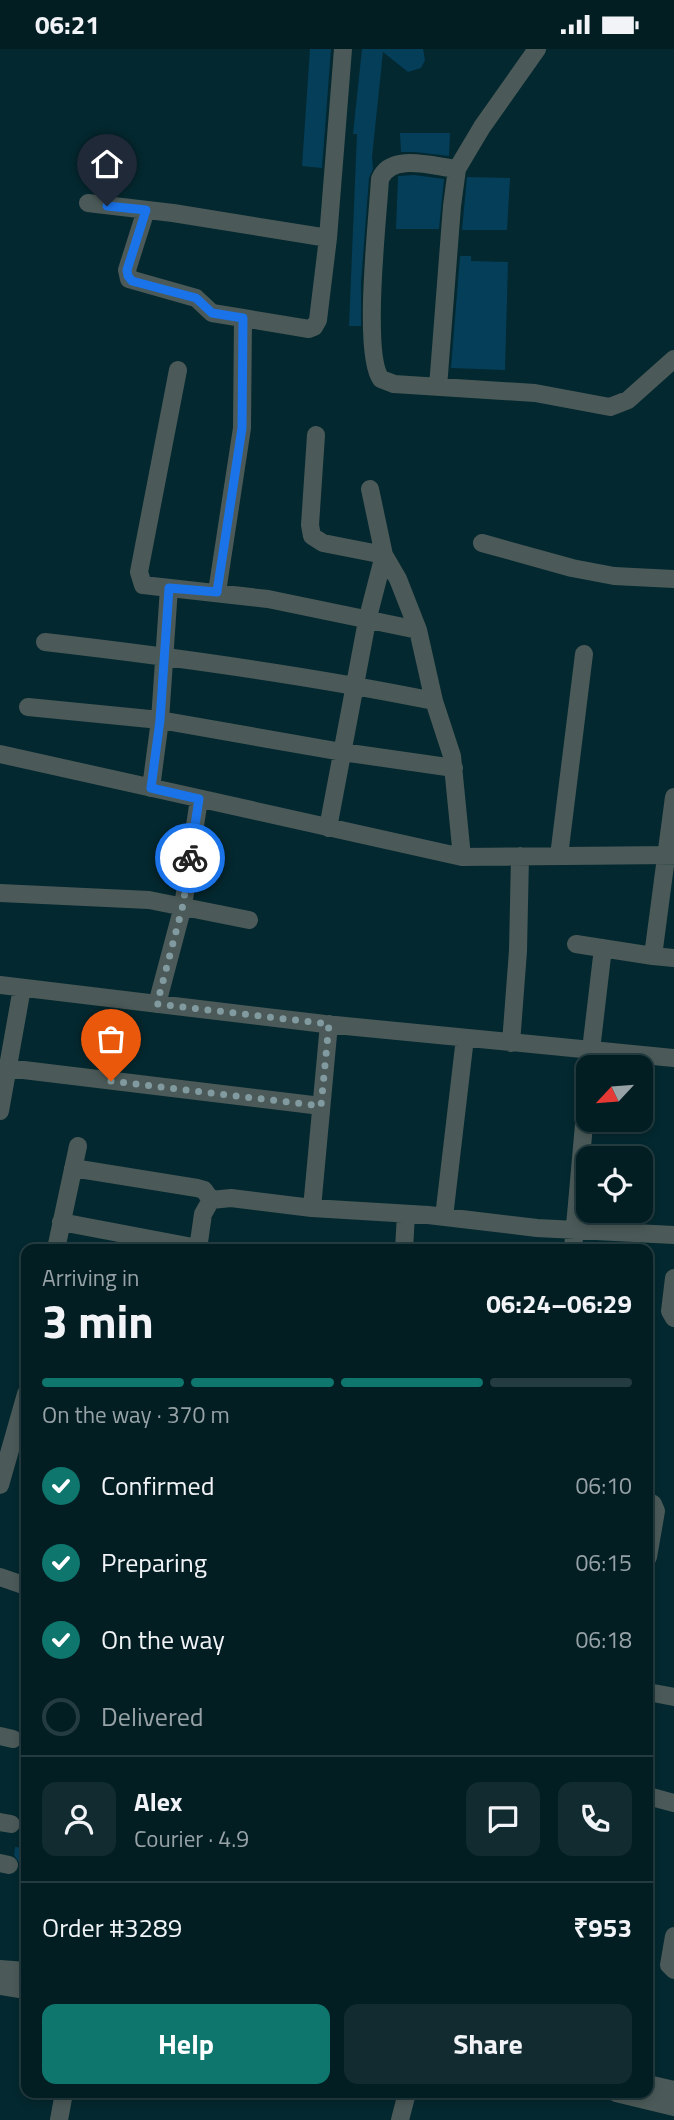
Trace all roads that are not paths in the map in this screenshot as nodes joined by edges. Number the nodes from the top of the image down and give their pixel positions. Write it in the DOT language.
graph roads {
  1 [pos="343,49"];
  2 [pos="537,49"];
  3 [pos="457,169"];
  4 [pos="88,203"];
  5 [pos="146,210"];
  6 [pos="328,238"];
  7 [pos="243,318"];
  8 [pos="674,359"];
  9 [pos="178,370"];
  10 [pos="438,387"];
  11 [pos="316,435"];
  12 [pos="370,489"];
  13 [pos="482,543"];
  14 [pos="384,555"];
  15 [pos="674,579"];
  16 [pos="169,588"];
  17 [pos="217,592"];
  18 [pos="367,621"];
  19 [pos="418,630"];
  20 [pos="45,642"];
  21 [pos="584,654"];
  22 [pos="164,656"];
  23 [pos="356,685"];
  24 [pos="435,701"];
  25 [pos="28,707"];
  26 [pos="160,720"];
  27 [pos="341,752"];
  28 [pos="0,754"];
  29 [pos="454,768"];
  30 [pos="151,788"];
  31 [pos="674,797"];
  32 [pos="199,799"];
  33 [pos="328,828"];
  34 [pos="670,854"];
  35 [pos="520,856"];
  36 [pos="559,856"];
  37 [pos="462,857"];
  38 [pos="0,893"];
  39 [pos="183,905"];
  40 [pos="249,920"];
  41 [pos="576,944"];
  42 [pos="603,948"];
  43 [pos="653,956"];
  44 [pos="674,958"];
  45 [pos="0,985"];
  46 [pos="22,988"];
  47 [pos="157,1004"];
  48 [pos="329,1024"];
  49 [pos="465,1038"];
  50 [pos="511,1043"];
  51 [pos="590,1055"];
  52 [pos="576,1056"];
  53 [pos="653,1058"];
  54 [pos="674,1058"];
  55 [pos="7,1068"];
  56 [pos="321,1106"];
  57 [pos="0,1111"];
  58 [pos="583,1132"];
  59 [pos="78,1146"];
  60 [pos="73,1168"];
  61 [pos="211,1200"];
  62 [pos="312,1208"];
  63 [pos="406,1214"];
  64 [pos="444,1217"];
  65 [pos="61,1222"];
  66 [pos="574,1230"];
  67 [pos="674,1235"];
  68 [pos="57,1244"];
  69 [pos="173,1244"];
  70 [pos="199,1244"];
  71 [pos="404,1244"];
  72 [pos="573,1244"];
  73 [pos="673,1289"];
  74 [pos="674,1318"];
  75 [pos="21,1433"];
  76 [pos="0,1485"];
  77 [pos="653,1504"];
  78 [pos="653,1528"];
  79 [pos="0,1577"];
  80 [pos="21,1584"];
  81 [pos="653,1693"];
  82 [pos="674,1697"];
  83 [pos="653,1797"];
  84 [pos="674,1803"];
  85 [pos="674,1936"];
  86 [pos="0,1969"];
  87 [pos="674,1971"];
  88 [pos="21,1975"];
  89 [pos="21,1978"];
  90 [pos="0,1986"];
  91 [pos="653,2085"];
  92 [pos="674,2090"];
  93 [pos="63,2098"];
  94 [pos="406,2098"];
  95 [pos="637,2098"];
  96 [pos="674,2107"];
  97 [pos="59,2120"];
  98 [pos="400,2120"];
  1 -- 6 [label="street"];
  2 -- 3 [label="street"];
  3 -- 10 [label="street"];
  3 -- 10 [label="street"];
  4 -- 5 [label="street"];
  5 -- 6 [label="street"];
  5 -- 7 [label="street"];
  6 -- 7 [label="street"];
  7 -- 17 [label="street"];
  8 -- 10 [label="street"];
  9 -- 16 [label="street"];
  11 -- 14 [label="street"];
  12 -- 14 [label="street"];
  13 -- 15 [label="street"];
  14 -- 18 [label="street"];
  14 -- 19 [label="street"];
  16 -- 17 [label="street"];
  16 -- 22 [label="street"];
  17 -- 18 [label="street"];
  18 -- 19 [label="street"];
  18 -- 23 [label="street"];
  19 -- 24 [label="street"];
  20 -- 22 [label="street"];
  21 -- 36 [label="street"];
  22 -- 23 [label="street"];
  22 -- 26 [label="street"];
  23 -- 24 [label="street"];
  23 -- 27 [label="street"];
  24 -- 29 [label="street"];
  25 -- 26 [label="street"];
  26 -- 27 [label="street"];
  26 -- 30 [label="street"];
  27 -- 29 [label="street"];
  27 -- 33 [label="street"];
  28 -- 30 [label="street"];
  29 -- 37 [label="street"];
  30 -- 32 [label="street"];
  31 -- 34 [label="street"];
  32 -- 33 [label="street"];
  32 -- 39 [label="street"];
  33 -- 37 [label="street"];
  34 -- 36 [label="street"];
  34 -- 43 [label="street"];
  35 -- 36 [label="street"];
  35 -- 37 [label="street"];
  35 -- 50 [label="street"];
  38 -- 39 [label="street"];
  39 -- 40 [label="street"];
  39 -- 47 [label="street"];
  41 -- 42 [label="street"];
  42 -- 43 [label="street"];
  42 -- 51 [label="street"];
  43 -- 44 [label="street"];
  45 -- 46 [label="street"];
  46 -- 47 [label="street"];
  46 -- 55 [label="street"];
  47 -- 48 [label="street"];
  48 -- 49 [label="street"];
  48 -- 56 [label="street"];
  49 -- 50 [label="street"];
  49 -- 64 [label="street"];
  50 -- 52 [label="street"];
  53 -- 54 [label="street"];
  55 -- 56 [label="street"];
  55 -- 57 [label="street"];
  56 -- 62 [label="street"];
  58 -- 66 [label="street"];
  59 -- 60 [label="street"];
  60 -- 61 [label="street"];
  60 -- 65 [label="street"];
  61 -- 62 [label="street"];
  61 -- 70 [label="street"];
  62 -- 63 [label="street"];
  63 -- 64 [label="street"];
  63 -- 71 [label="street"];
  64 -- 66 [label="street"];
  65 -- 68 [label="street"];
  65 -- 69 [label="street"];
  66 -- 67 [label="street"];
  66 -- 72 [label="street"];
  73 -- 74 [label="street"];
  75 -- 76 [label="street"];
  77 -- 78 [label="street"];
  79 -- 80 [label="street"];
  81 -- 82 [label="street"];
  83 -- 84 [label="street"];
  85 -- 87 [label="street"];
  86 -- 88 [label="street"];
  89 -- 90 [label="street"];
  91 -- 92 [label="street"];
  93 -- 97 [label="street"];
  94 -- 98 [label="street"];
  95 -- 96 [label="street"];
}
